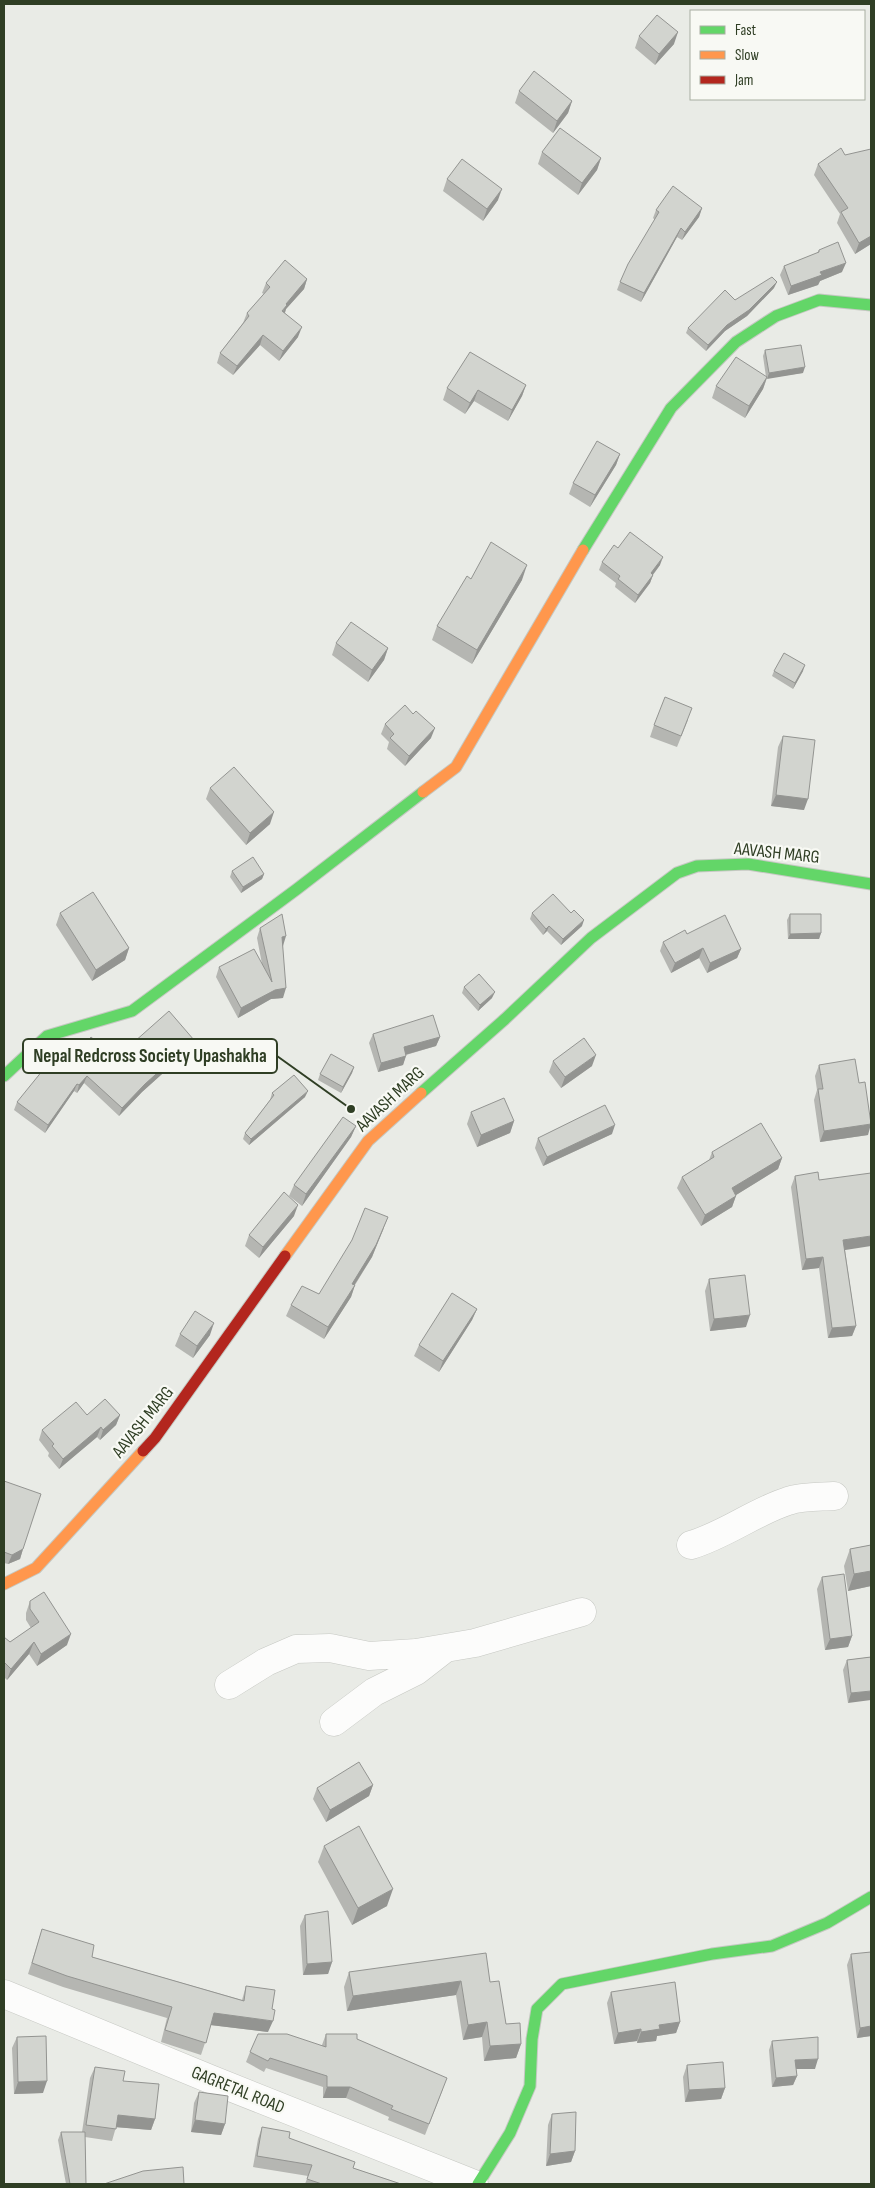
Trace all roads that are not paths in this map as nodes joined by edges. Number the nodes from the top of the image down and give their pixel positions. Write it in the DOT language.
graph roads {
  1 [pos="871,305"];
  2 [pos="871,884"];
  3 [pos="4,1076"];
  4 [pos="834,1496"];
  5 [pos="691,1545"];
  6 [pos="4,1584"];
  7 [pos="582,1612"];
  8 [pos="446,1648"];
  9 [pos="229,1685"];
  10 [pos="334,1722"];
  11 [pos="871,1897"];
  12 [pos="4,1994"];
  13 [pos="474,2184"];
  14 [pos="478,2184"];
  1 -- 3 [label="street"];
  2 -- 6 [label="street, AAVASH MARG"];
  4 -- 5 [label="street"];
  7 -- 8 [label="street"];
  8 -- 9 [label="street"];
  8 -- 10 [label="street"];
  11 -- 14 [label="street"];
  12 -- 13 [label="street, GAGRETAL ROAD"];
}
